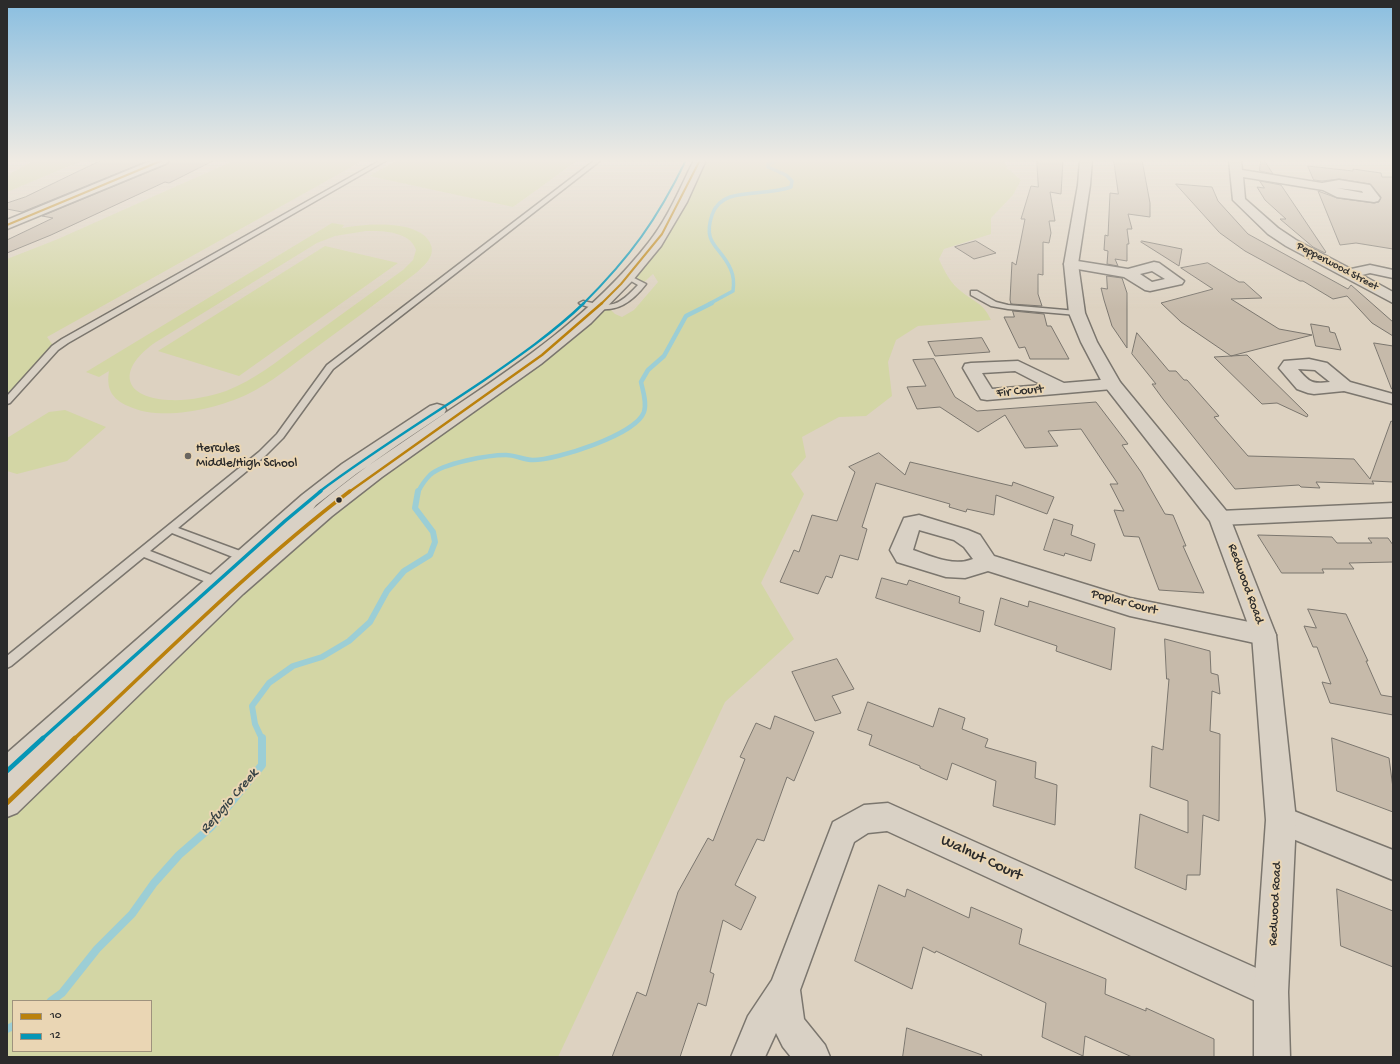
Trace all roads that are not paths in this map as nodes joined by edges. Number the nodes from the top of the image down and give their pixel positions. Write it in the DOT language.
graph roads {
  1 [pos="44,210"];
  2 [pos="296,210"];
  3 [pos="534,210"];
  4 [pos="661,210"];
  5 [pos="676,210"];
  6 [pos="1080,210"];
  7 [pos="1250,210"];
  8 [pos="7,225"];
  9 [pos="1378,257"];
  10 [pos="1071,264"];
  11 [pos="1370,269"];
  12 [pos="1128,273"];
  13 [pos="1349,274"];
  14 [pos="1393,274"];
  15 [pos="974,292"];
  16 [pos="1393,298"];
  17 [pos="590,305"];
  18 [pos="1077,313"];
  19 [pos="1112,384"];
  20 [pos="1344,386"];
  21 [pos="1061,388"];
  22 [pos="1393,399"];
  23 [pos="7,401"];
  24 [pos="1393,510"];
  25 [pos="1220,518"];
  26 [pos="171,529"];
  27 [pos="142,552"];
  28 [pos="253,561"];
  29 [pos="986,562"];
  30 [pos="226,585"];
  31 [pos="1264,635"];
  32 [pos="7,663"];
  33 [pos="7,771"];
  34 [pos="7,803"];
  35 [pos="1281,820"];
  36 [pos="1393,865"];
  37 [pos="784,990"];
  38 [pos="1271,992"];
  39 [pos="748,1057"];
  40 [pos="813,1057"];
  41 [pos="1272,1057"];
  1 -- 8 [label="street"];
  2 -- 23 [label="lane"];
  3 -- 26 [label="lane"];
  4 -- 17 [label="street"];
  5 -- 17 [label="street"];
  6 -- 10 [label="street, Redwood Road"];
  7 -- 13 [label="street, Pepperwood Street"];
  9 -- 11 [label="street"];
  10 -- 12 [label="street"];
  10 -- 18 [label="street, Redwood Road"];
  11 -- 13 [label="street"];
  11 -- 14 [label="street"];
  13 -- 16 [label="street, Pepperwood Street"];
  15 -- 18 [label="lane"];
  17 -- 28 [label="street"];
  18 -- 19 [label="street, Redwood Road"];
  19 -- 21 [label="street, Fir Court"];
  19 -- 25 [label="street, Redwood Road"];
  20 -- 22 [label="street"];
  24 -- 25 [label="street"];
  25 -- 31 [label="street, Redwood Road"];
  26 -- 27 [label="lane"];
  26 -- 28 [label="lane"];
  27 -- 30 [label="lane"];
  27 -- 32 [label="lane"];
  28 -- 30 [label="street"];
  29 -- 31 [label="street, Poplar Court"];
  30 -- 33 [label="street"];
  30 -- 34 [label="street"];
  31 -- 35 [label="street, Redwood Road"];
  35 -- 36 [label="street"];
  35 -- 38 [label="street, Redwood Road"];
  37 -- 38 [label="street, Walnut Court"];
  37 -- 39 [label="street, Walnut Court"];
  37 -- 40 [label="street, Walnut Court"];
  38 -- 41 [label="street, Redwood Road"];
}
